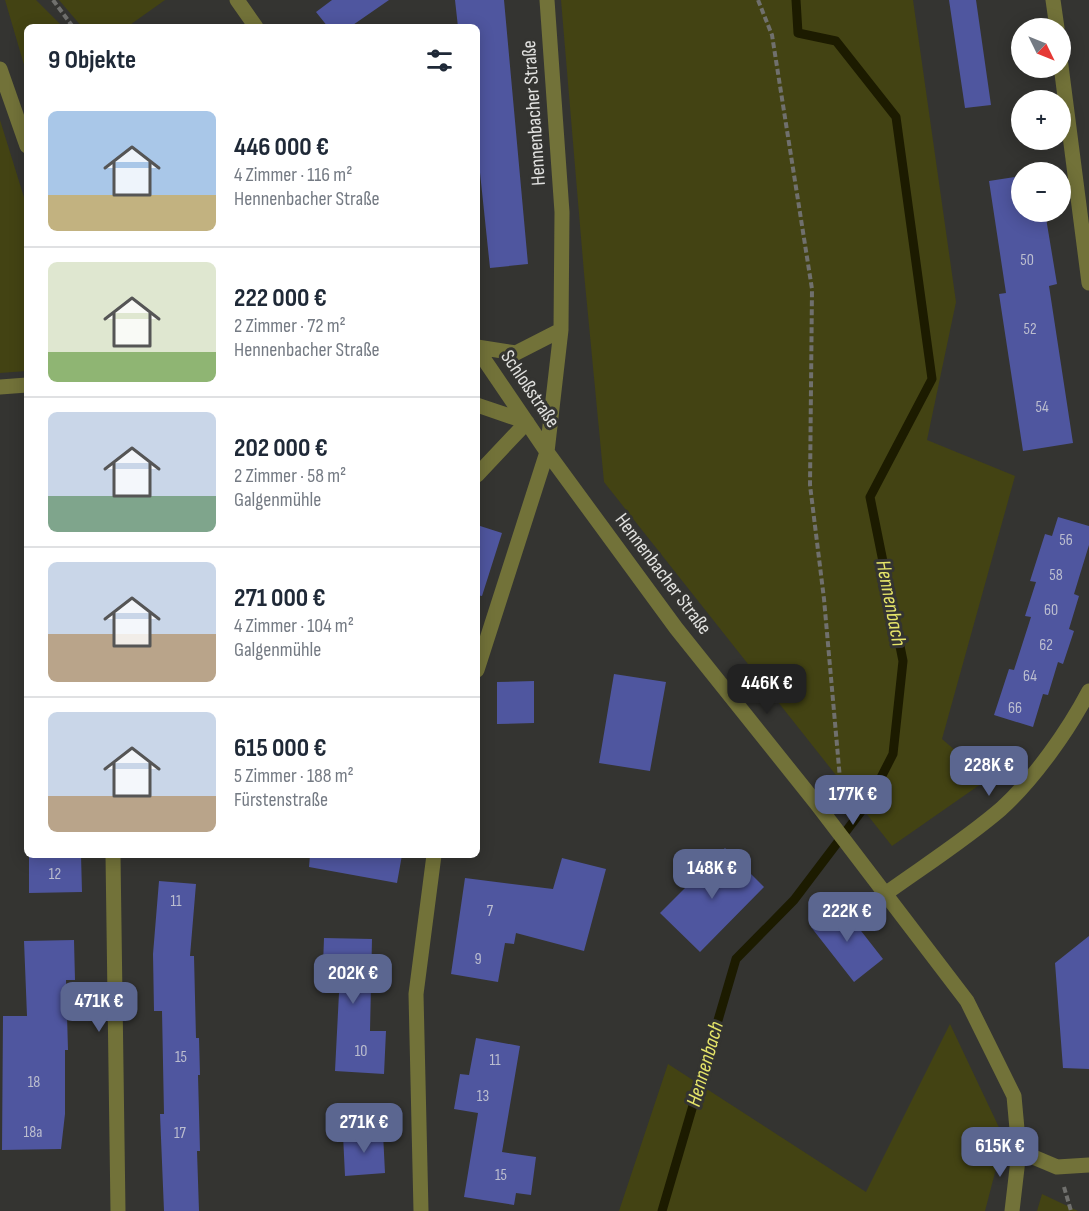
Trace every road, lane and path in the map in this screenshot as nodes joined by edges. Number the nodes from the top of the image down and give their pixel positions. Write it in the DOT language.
graph roads {
  1 [pos="53,0"];
  2 [pos="237,0"];
  3 [pos="547,0"];
  4 [pos="758,0"];
  5 [pos="1053,0"];
  6 [pos="1056,18"];
  7 [pos="71,24"];
  8 [pos="254,24"];
  9 [pos="0,69"];
  10 [pos="1063,78"];
  11 [pos="24,137"];
  12 [pos="1089,283"];
  13 [pos="561,330"];
  14 [pos="480,348"];
  15 [pos="480,352"];
  16 [pos="24,384"];
  17 [pos="0,387"];
  18 [pos="480,406"];
  19 [pos="527,422"];
  20 [pos="547,452"];
  21 [pos="480,472"];
  22 [pos="480,661"];
  23 [pos="1089,691"];
  24 [pos="816,803"];
  25 [pos="113,858"];
  26 [pos="434,858"];
  27 [pos="885,894"];
  28 [pos="1019,1151"];
  29 [pos="1089,1165"];
  30 [pos="118,1211"];
  31 [pos="421,1211"];
  32 [pos="1012,1211"];
  1 -- 7 [label="path"];
  2 -- 8 [label="street"];
  3 -- 13 [label="street, Hennenbacher Straße"];
  4 -- 24 [label="path"];
  5 -- 6 [label="street"];
  9 -- 11 [label="street"];
  10 -- 12 [label="street"];
  13 -- 14 [label="street"];
  13 -- 20 [label="street, Hennenbacher Straße"];
  15 -- 19 [label="street, Schloßstraße"];
  16 -- 17 [label="street"];
  18 -- 19 [label="street"];
  19 -- 20 [label="street, Schloßstraße"];
  19 -- 21 [label="street"];
  20 -- 22 [label="street"];
  20 -- 24 [label="street, Hennenbacher Straße"];
  23 -- 27 [label="street"];
  24 -- 27 [label="street, Hennenbacher Straße"];
  25 -- 30 [label="street"];
  26 -- 31 [label="street"];
  27 -- 28 [label="street, Hennenbacher Straße"];
  28 -- 29 [label="street"];
  28 -- 32 [label="street, Hennenbacher Straße"];
}
